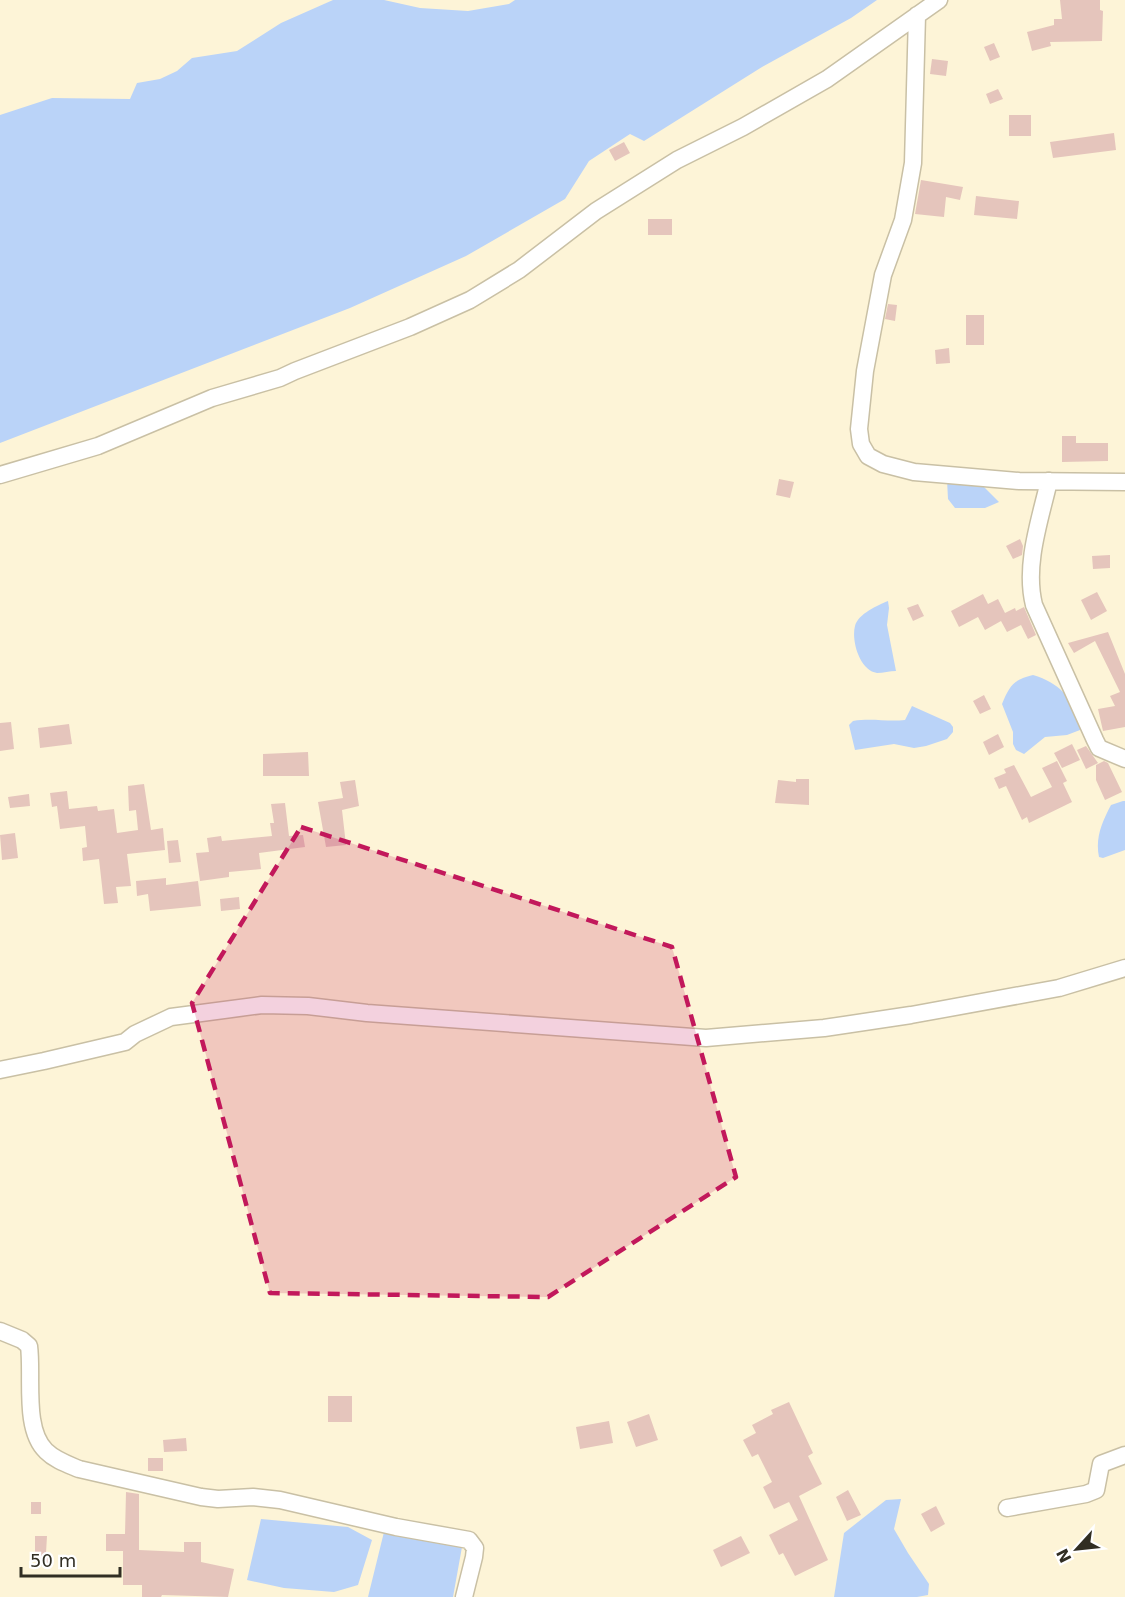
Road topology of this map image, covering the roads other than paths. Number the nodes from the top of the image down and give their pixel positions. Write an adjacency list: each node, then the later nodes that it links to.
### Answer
1 (939, 0): 2 (street)
2 (917, 15): 3 (street); 4 (street)
3 (0, 475)
4 (1049, 481): 5 (street); 6 (street)
5 (1125, 482)
6 (1125, 759)
7 (1125, 968): 8 (street)
8 (0, 1070)
9 (0, 1331): 12 (street)
10 (1125, 1455): 11 (street)
11 (1007, 1508)
12 (464, 1597)

